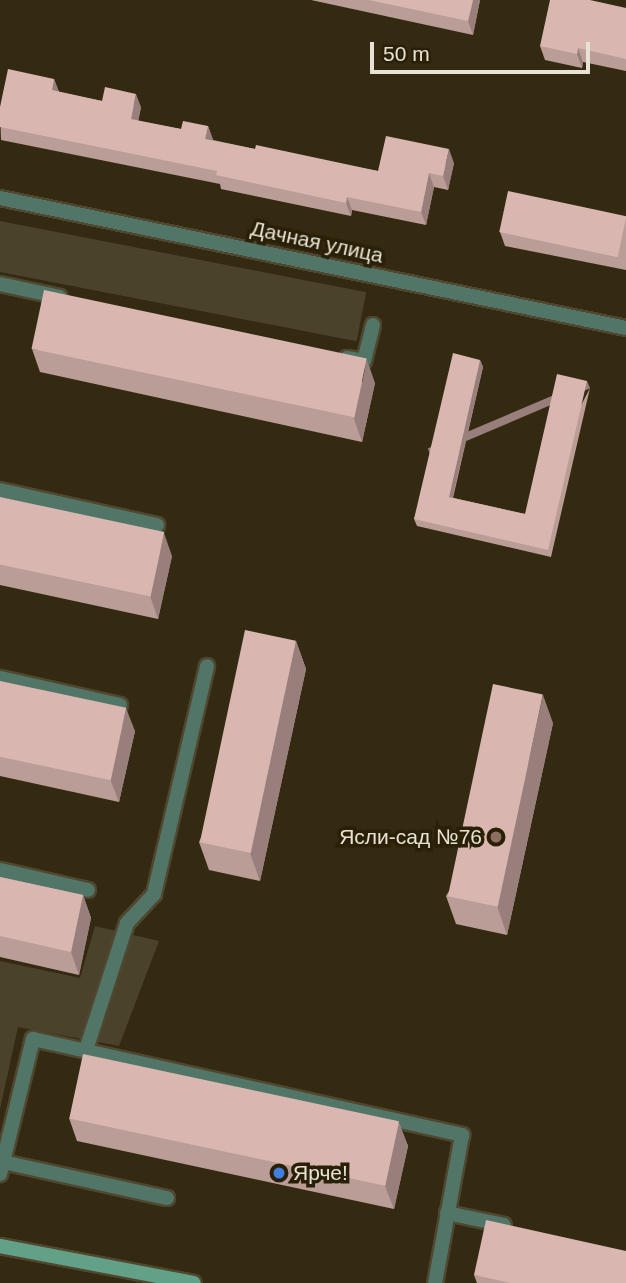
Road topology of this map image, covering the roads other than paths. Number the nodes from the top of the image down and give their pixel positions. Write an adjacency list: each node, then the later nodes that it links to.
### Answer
1 (0, 198): 5 (street, Дачная улица)
2 (0, 284): 3 (street)
3 (81, 301)
4 (373, 325): 6 (street)
5 (626, 328)
6 (337, 355)
7 (0, 490): 8 (street)
8 (157, 525)
9 (207, 666): 14 (street)
10 (0, 678): 11 (street)
11 (120, 705)
12 (0, 870): 13 (street)
13 (88, 890)
14 (86, 1050): 15 (street); 17 (street)
15 (1, 1168): 16 (street)
16 (167, 1198)
17 (447, 1213): 18 (street); 21 (street)
18 (524, 1229)
19 (0, 1246): 20 (main road)
20 (194, 1283)
21 (435, 1283)

